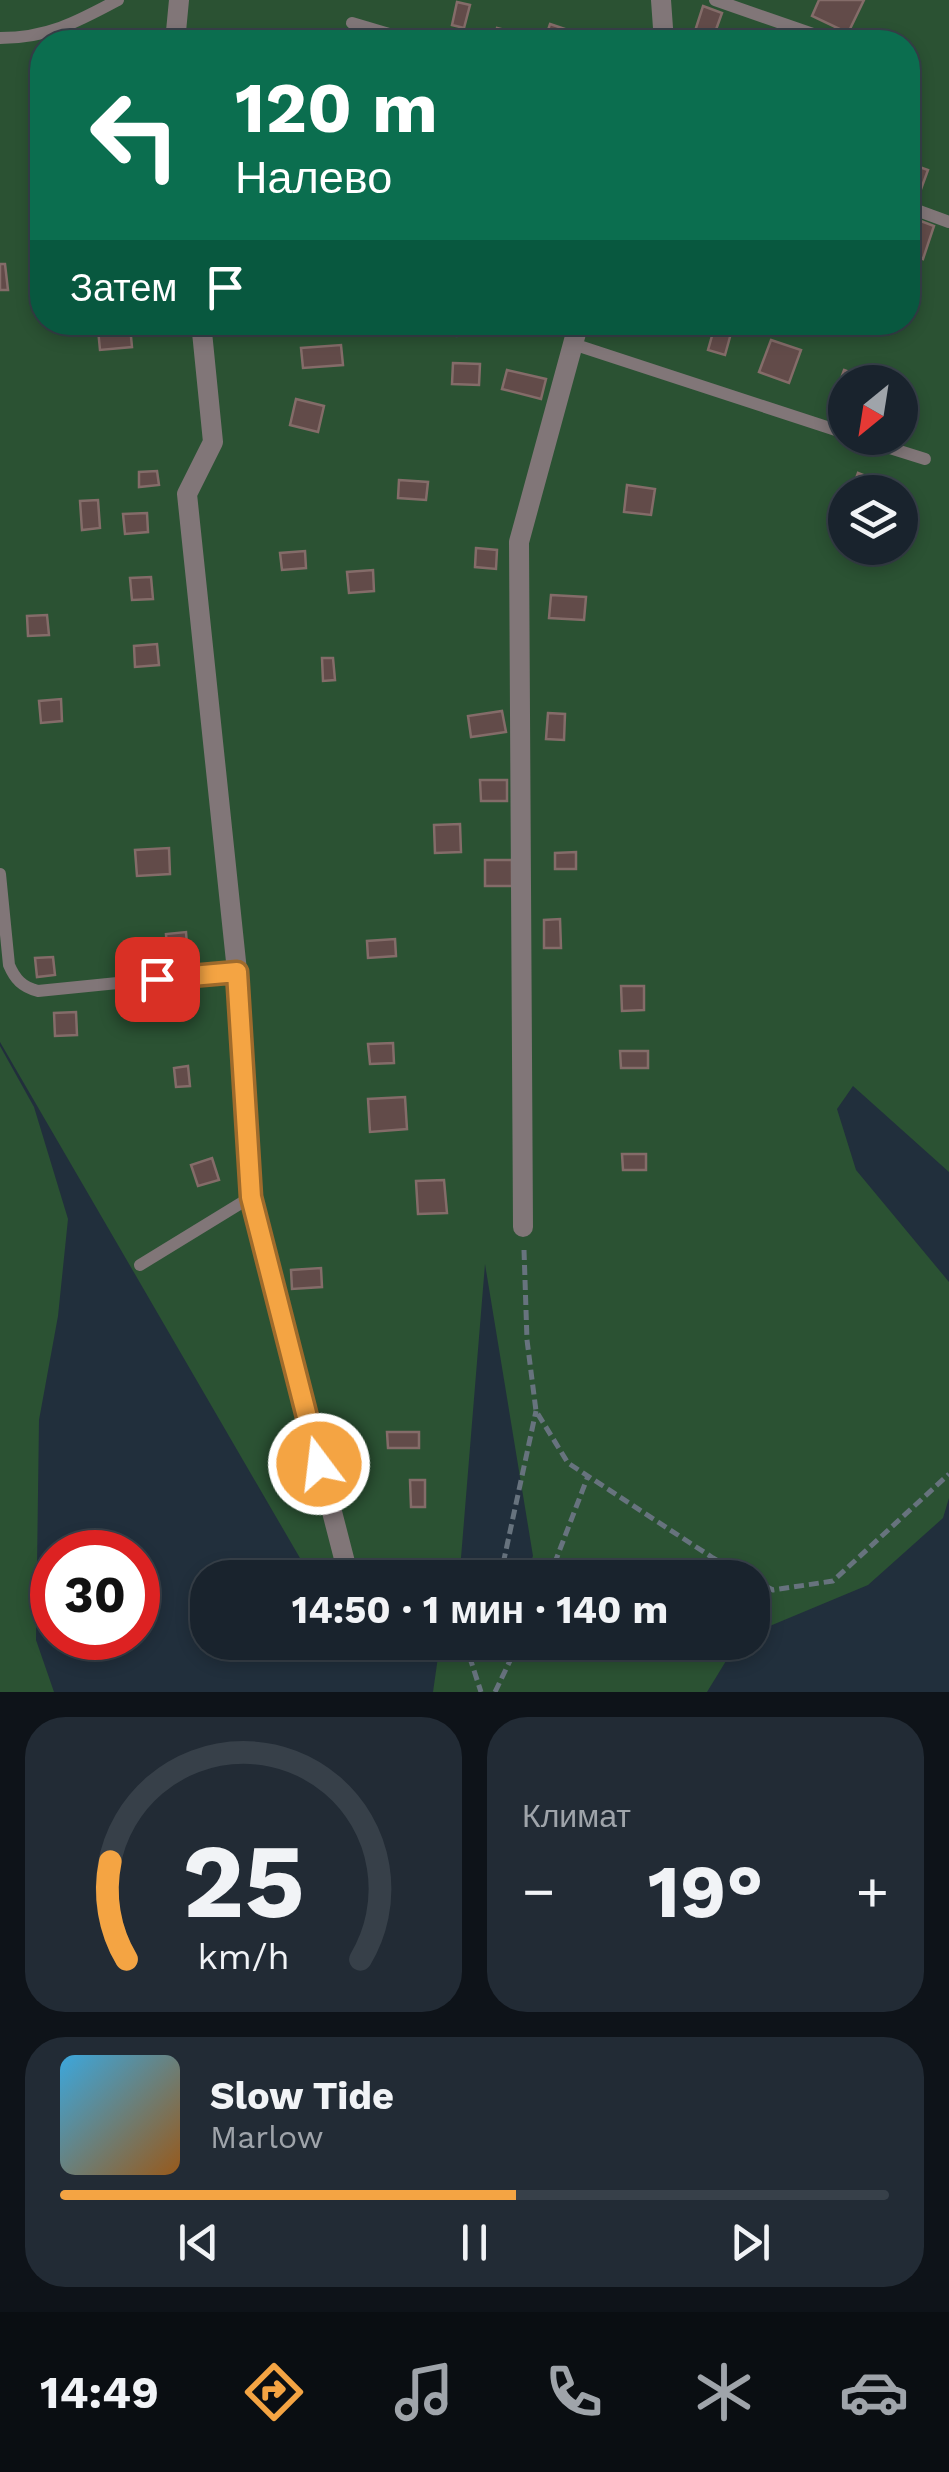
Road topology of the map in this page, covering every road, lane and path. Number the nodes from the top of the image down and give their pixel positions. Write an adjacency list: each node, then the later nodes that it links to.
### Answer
1 (118, 0): 6 (lane)
2 (179, 0): 7 (street)
3 (661, 0): 9 (street)
4 (715, 0): 10 (lane)
5 (352, 23): 8 (lane)
6 (56, 30)
7 (176, 30)
8 (376, 30)
9 (663, 30)
10 (801, 30)
11 (0, 38): 12 (lane)
12 (30, 38)
13 (920, 211): 14 (lane)
14 (949, 222)
15 (202, 335): 22 (street)
16 (576, 335): 17 (street)
17 (573, 344): 18 (lane); 24 (street)
18 (828, 427)
19 (912, 455): 20 (lane)
20 (925, 459)
21 (0, 874): 22 (lane)
22 (237, 972): 23 (street)
23 (251, 1197): 25 (lane); 29 (street)
24 (524, 1227): 26 (path)
25 (140, 1265)
26 (536, 1411): 28 (path); 30 (path)
27 (949, 1474): 33 (path)
28 (588, 1476): 31 (path); 32 (path)
29 (344, 1560)
30 (504, 1560)
31 (556, 1560)
32 (717, 1560)
33 (770, 1588)
34 (471, 1660): 36 (path)
35 (510, 1660): 37 (path)
36 (481, 1692)
37 (495, 1692)

